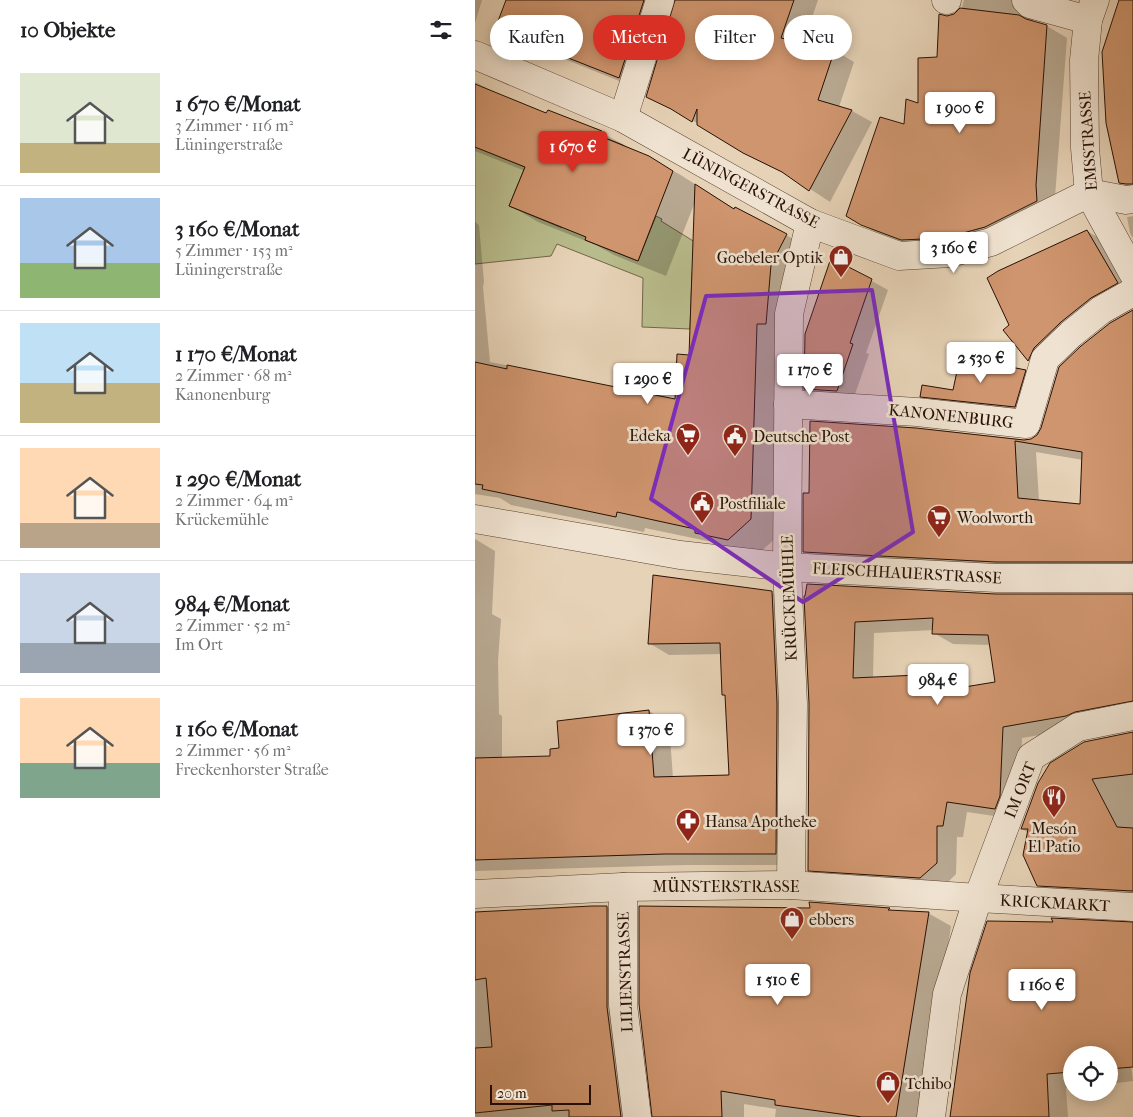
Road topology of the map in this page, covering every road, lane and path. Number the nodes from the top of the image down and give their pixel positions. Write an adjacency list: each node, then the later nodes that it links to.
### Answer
1 (660, 0): 5 (street)
2 (1026, 0): 3 (street)
3 (1092, 10): 6 (street, EMSSTRASSE)
4 (475, 55): 5 (street, LÜNINGERSTRASSE)
5 (623, 118): 8 (street, LÜNINGERSTRASSE)
6 (1089, 193): 7 (street); 8 (street, LÜNINGERSTRASSE); 9 (street, EMSSTRASSE)
7 (1133, 199)
8 (810, 223): 11 (street, KRÜCKEMÜHLE)
9 (1133, 273)
10 (1133, 292): 11 (street, KANONENBURG)
11 (788, 404): 13 (street, KRÜCKEMÜHLE)
12 (475, 519): 13 (street, FLEISCHHAUERSTRASSE)
13 (787, 567): 14 (street, FLEISCHHAUERSTRASSE); 16 (street, KRÜCKEMÜHLE)
14 (1133, 578)
15 (1133, 716): 19 (street, IM ORT)
16 (791, 885): 17 (street, MÜNSTERSTRASSE); 19 (street, MÜNSTERSTRASSE)
17 (623, 887): 18 (street, MÜNSTERSTRASSE); 21 (street, LILIENSTRASSE)
18 (475, 894)
19 (978, 898): 20 (street, KRICKMARKT); 22 (street, IM ORT)
20 (1133, 907)
21 (637, 1117)
22 (931, 1117)

